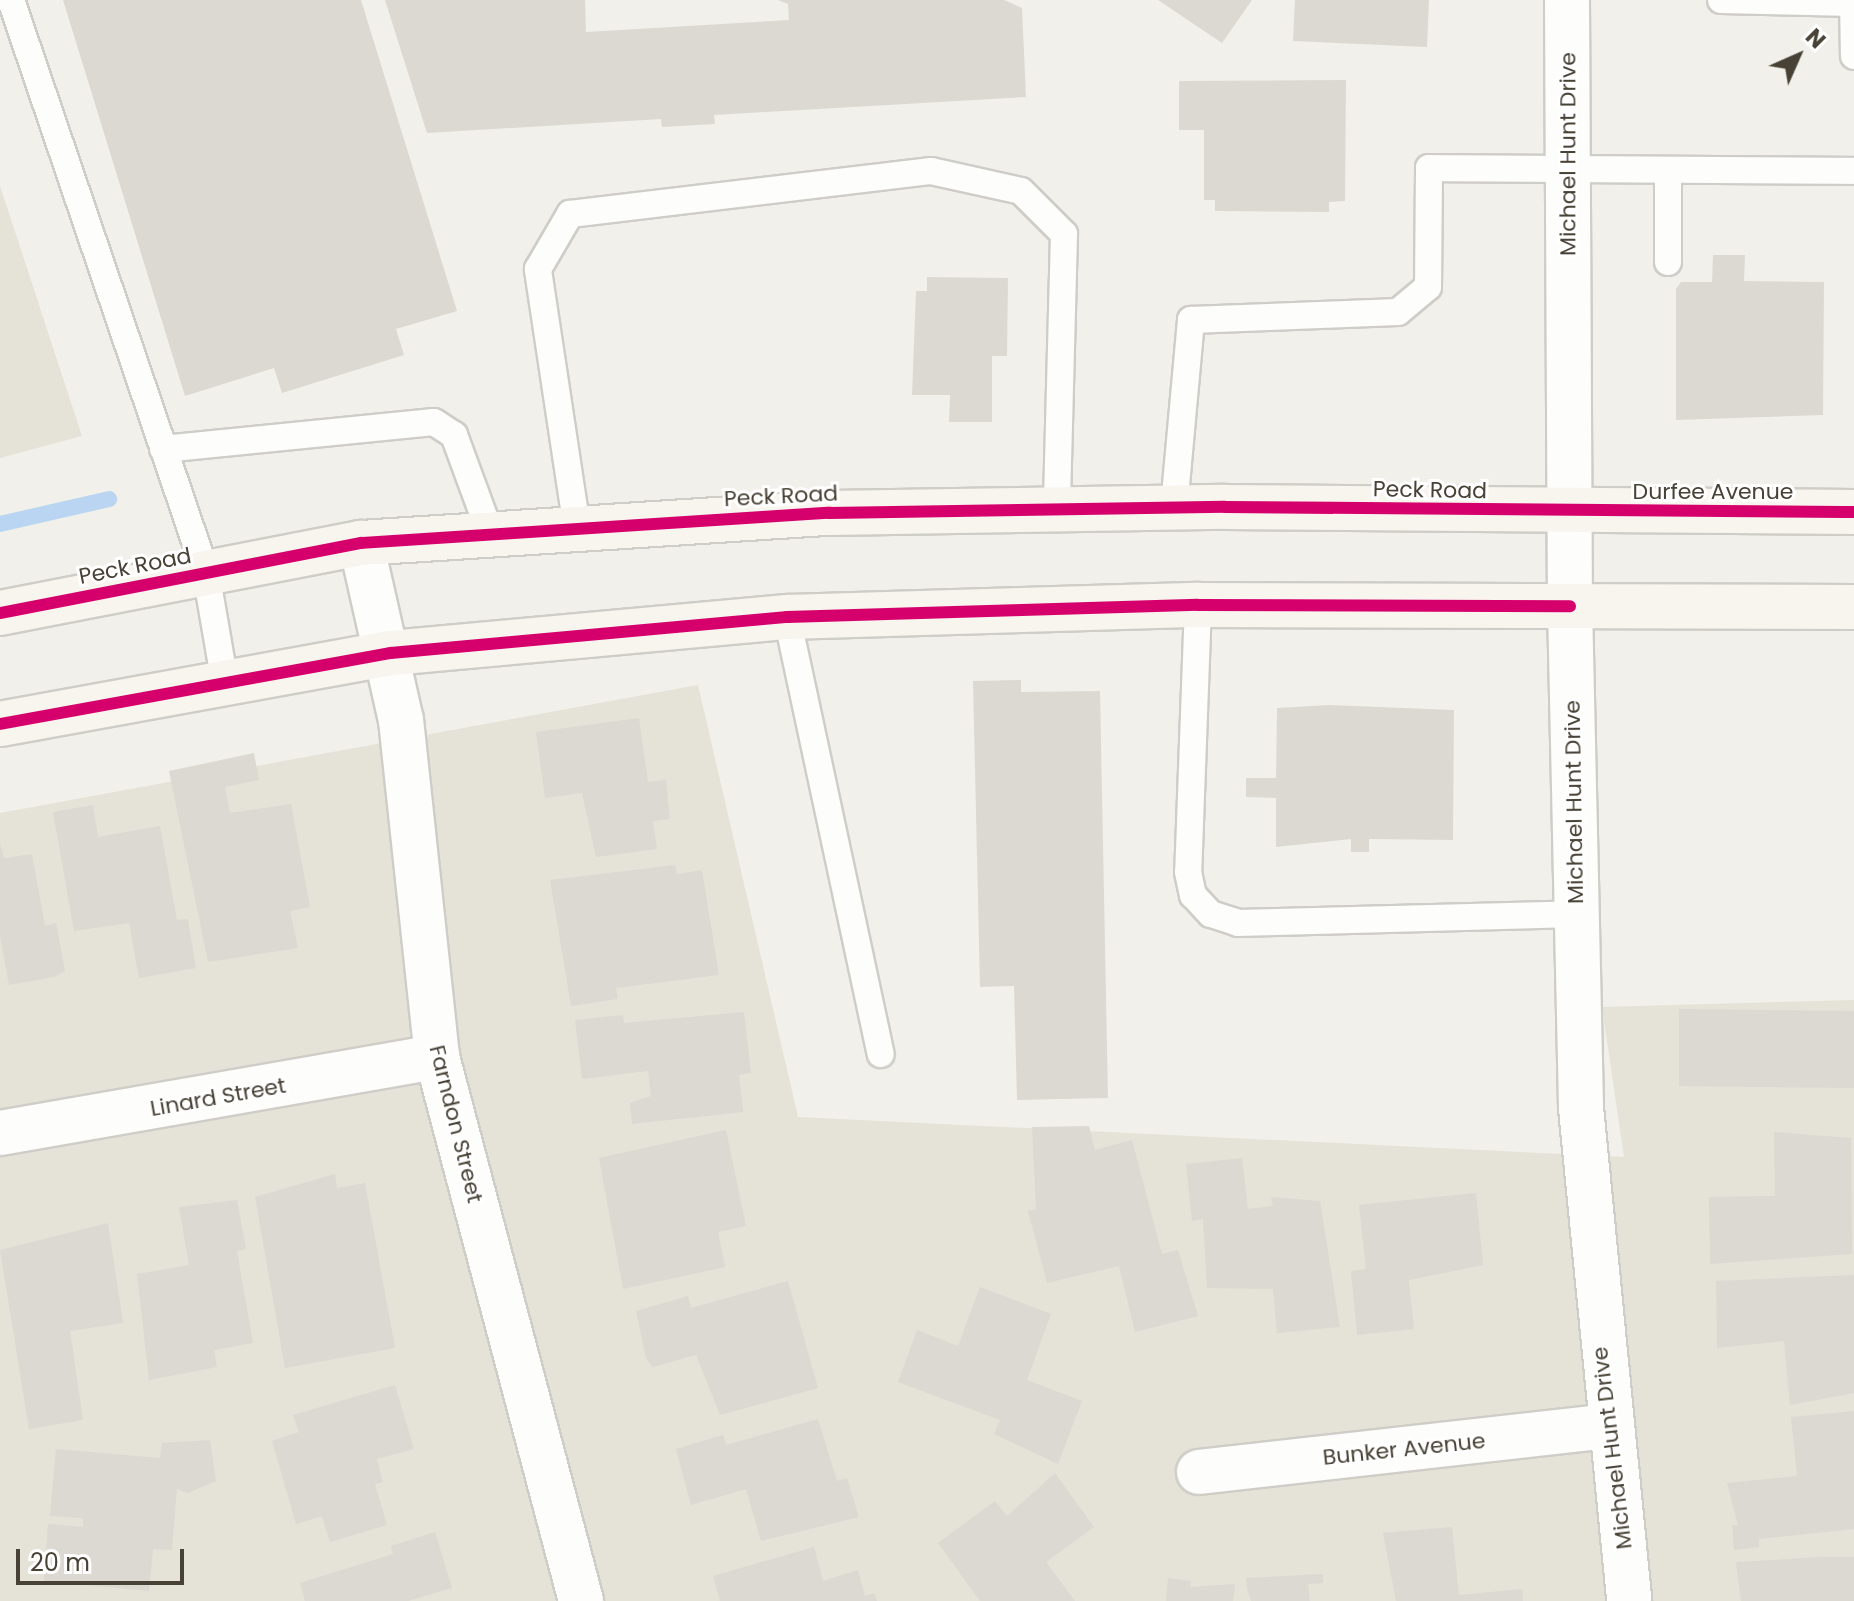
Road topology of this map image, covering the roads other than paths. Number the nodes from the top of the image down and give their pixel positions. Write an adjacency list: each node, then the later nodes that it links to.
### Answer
1 (11, 0): 10 (lane)
2 (1567, 0): 7 (street, Michael Hunt Drive)
3 (1721, 0): 4 (lane)
4 (1853, 2): 5 (lane)
5 (1854, 56)
6 (1854, 171): 8 (lane)
7 (1568, 172): 8 (lane); 11 (lane); 14 (street, Michael Hunt Drive)
8 (1668, 172): 9 (lane)
9 (1668, 262)
10 (163, 449): 16 (lane); 18 (lane)
11 (1174, 507): 12 (main road, Peck Road); 14 (main road, Peck Road)
12 (1057, 509): 15 (main road, Peck Road); 15 (lane)
13 (1854, 512): 14 (main road, Durfee Avenue)
14 (1572, 514): 20 (street, Michael Hunt Drive)
15 (577, 528): 16 (main road, Peck Road)
16 (490, 533): 17 (main road, Peck Road)
17 (361, 543): 18 (main road, Peck Road); 24 (street, Farndon Street)
18 (206, 573): 22 (main road, Peck Road); 25 (lane)
19 (1198, 605): 20 (main road); 23 (main road); 27 (lane)
20 (1570, 606): 21 (main road); 27 (street, Michael Hunt Drive)
21 (1854, 607)
22 (0, 613)
23 (787, 617): 24 (main road); 28 (lane)
24 (391, 653): 25 (main road); 29 (street, Farndon Street)
25 (225, 683): 26 (main road)
26 (0, 724)
27 (1577, 914): 31 (street, Michael Hunt Drive)
28 (881, 1054)
29 (437, 1057): 30 (street, Linard Street); 33 (street, Farndon Street)
30 (0, 1133)
31 (1609, 1426): 32 (street, Bunker Avenue); 34 (street, Michael Hunt Drive)
32 (1199, 1472)
33 (581, 1601)
34 (1629, 1601)

